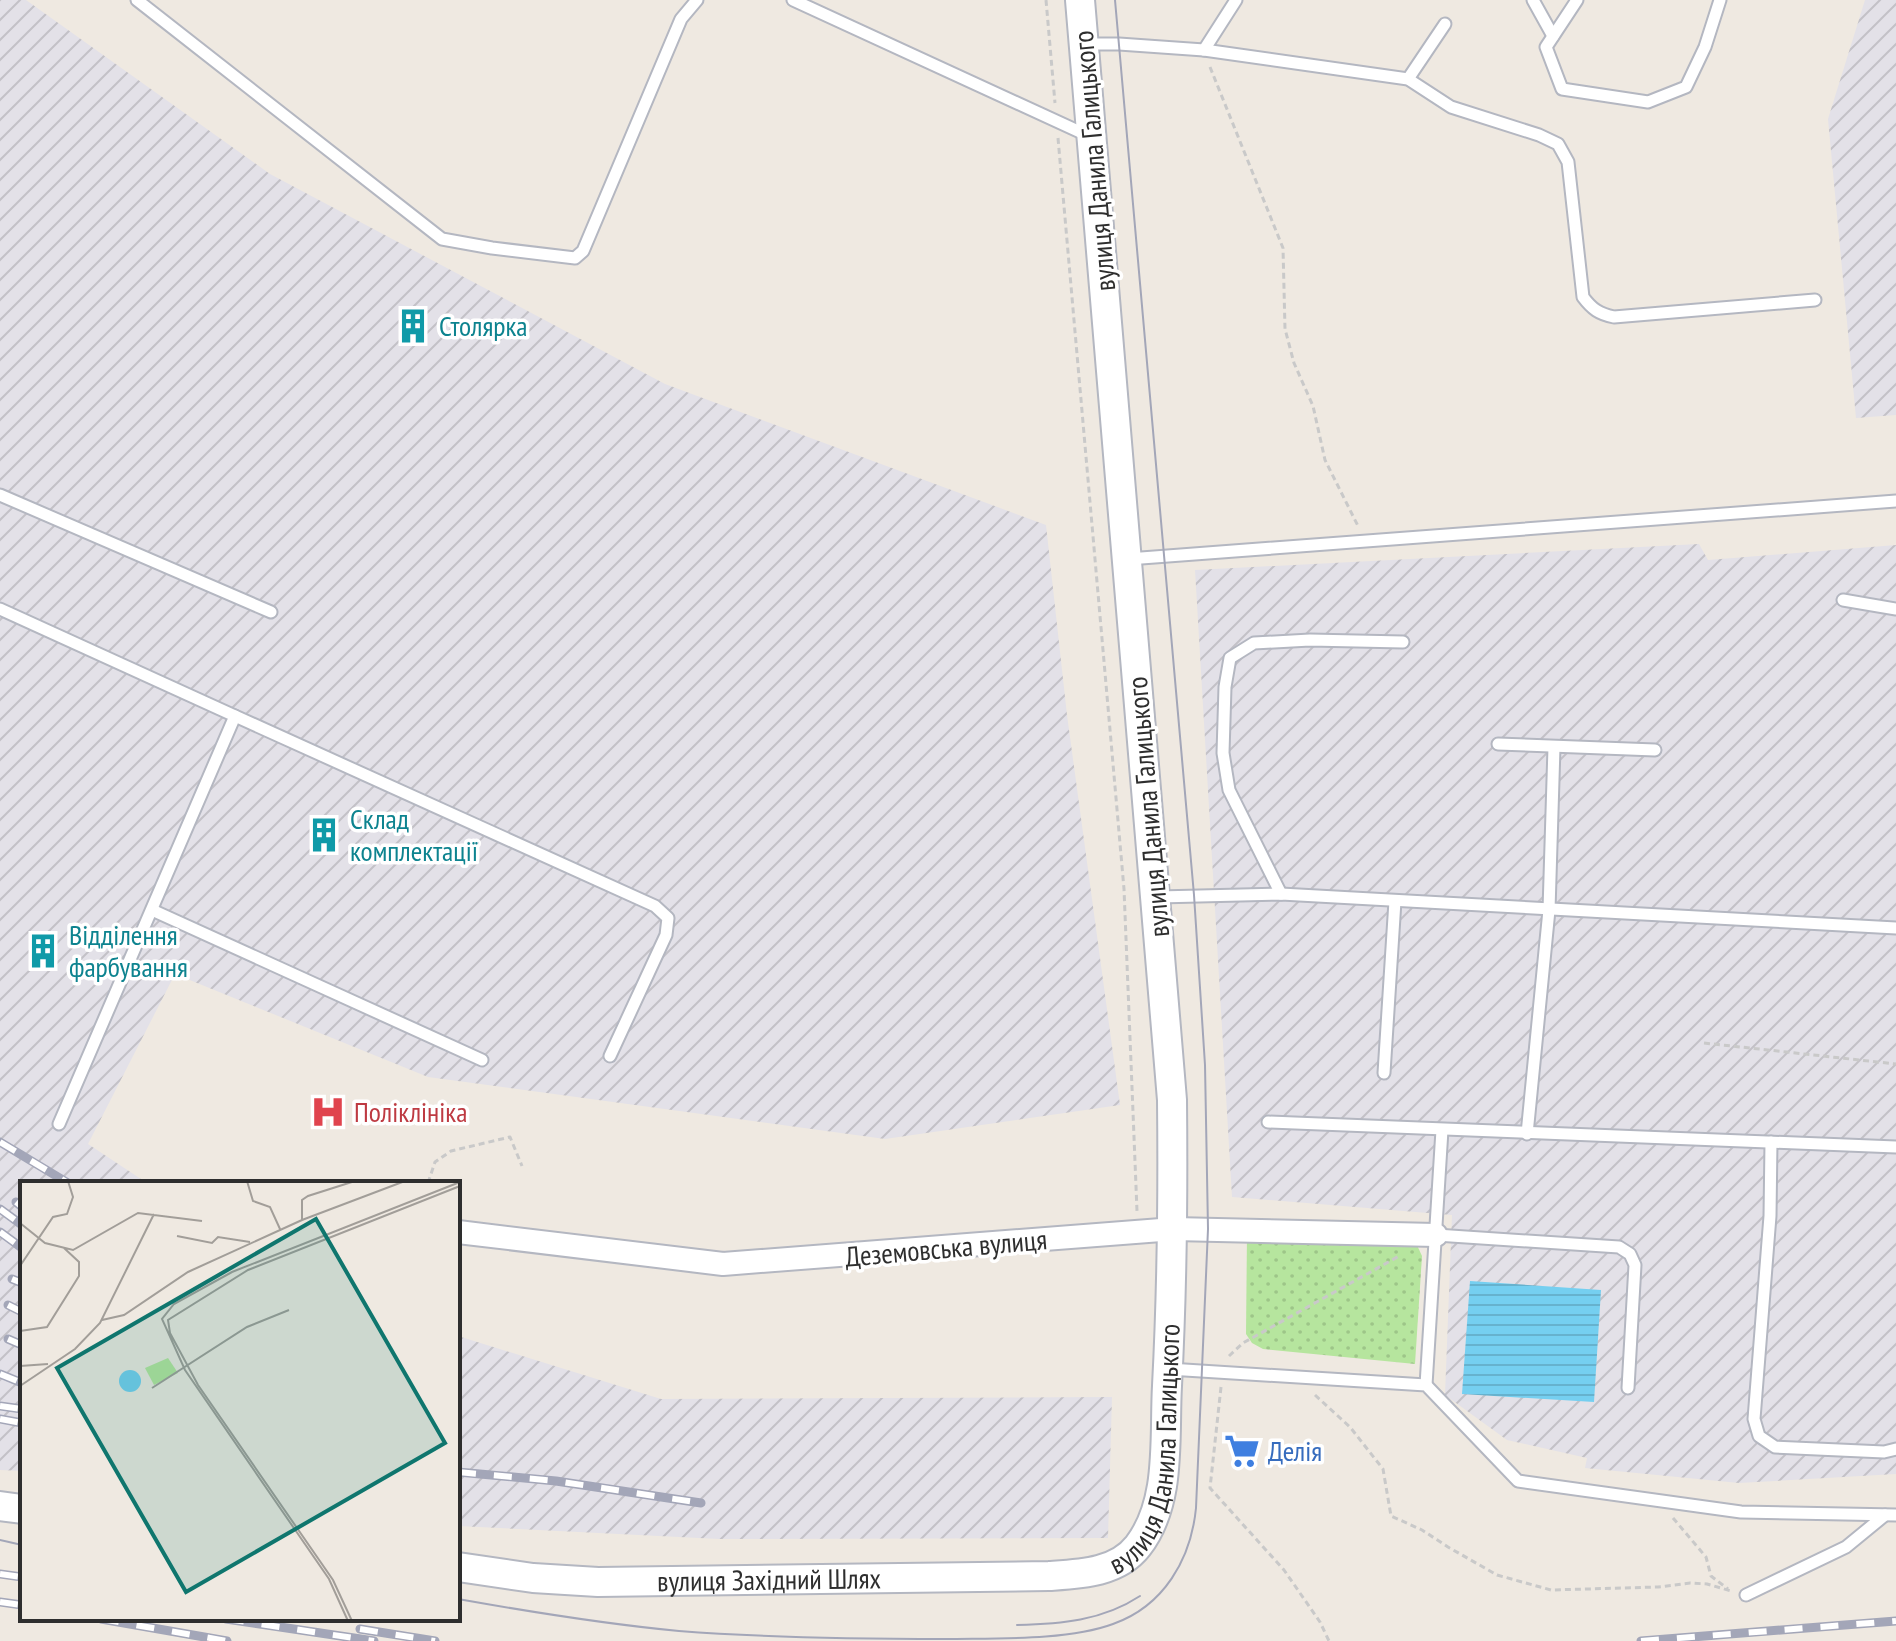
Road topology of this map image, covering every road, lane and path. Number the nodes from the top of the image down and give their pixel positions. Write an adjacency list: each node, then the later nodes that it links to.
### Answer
1 (137, 0): 2 (lane)
2 (697, 0)
3 (793, 0): 15 (lane)
4 (1046, 0): 15 (path)
5 (1080, 0): 12 (street, вулиця Данила Галицького)
6 (1236, 0): 13 (lane)
7 (1533, 0): 11 (lane)
8 (1577, 0): 11 (lane)
9 (1720, 0): 11 (lane)
10 (1445, 24): 14 (lane)
11 (1553, 36)
12 (1084, 44): 13 (lane); 16 (street, вулиця Данила Галицького)
13 (1204, 50): 14 (lane); 20 (path)
14 (1408, 79): 17 (lane)
15 (1057, 121): 16 (lane); 51 (path)
16 (1091, 137): 21 (street, вулиця Данила Галицького)
17 (1815, 300)
18 (0, 495): 25 (lane)
19 (1896, 501): 20 (lane)
20 (1365, 540): 21 (lane)
21 (1128, 559): 32 (street, вулиця Данила Галицького)
22 (1843, 600): 24 (lane)
23 (0, 609): 27 (lane)
24 (1896, 609)
25 (271, 612)
26 (1403, 642): 31 (lane)
27 (235, 716): 34 (lane); 38 (lane)
28 (1498, 744): 29 (lane)
29 (1554, 747): 30 (lane); 35 (lane)
30 (1655, 750)
31 (1281, 894): 32 (lane); 33 (lane)
32 (1155, 897): 50 (street, вулиця Данила Галицького)
33 (1395, 901): 35 (lane); 41 (lane)
34 (152, 910): 39 (lane); 43 (lane)
35 (1549, 910): 36 (lane); 45 (lane)
36 (1896, 928)
37 (1704, 1043): 40 (path)
38 (610, 1056)
39 (482, 1060)
40 (1896, 1064)
41 (1384, 1073)
42 (1268, 1122): 44 (lane)
43 (59, 1124)
44 (1442, 1130): 45 (lane); 53 (lane)
45 (1527, 1134): 46 (lane)
46 (1771, 1142): 47 (lane); 59 (lane)
47 (1896, 1147)
48 (522, 1166): 49 (path)
49 (429, 1181)
50 (1174, 1229): 51 (street, Деземовська вулиця); 53 (street, Деземовська вулиця); 54 (street, вулиця Данила Галицького)
51 (1138, 1231): 52 (street, Деземовська вулиця)
52 (460, 1232)
53 (1436, 1235): 55 (path); 57 (lane); 58 (lane)
54 (1168, 1369): 55 (lane); 65 (street, вулиця Данила Галицького)
55 (1218, 1372): 56 (lane); 67 (path)
56 (1295, 1376): 57 (lane); 60 (path)
57 (1426, 1385): 60 (lane)
58 (1628, 1388)
59 (1896, 1449)
60 (1660, 1501): 63 (lane)
61 (0, 1506): 62 (street)
62 (20, 1509)
63 (1890, 1515): 66 (lane)
64 (460, 1567): 65 (street, вулиця Західний Шлях)
65 (1082, 1573)
66 (1746, 1595)
67 (1329, 1641)

